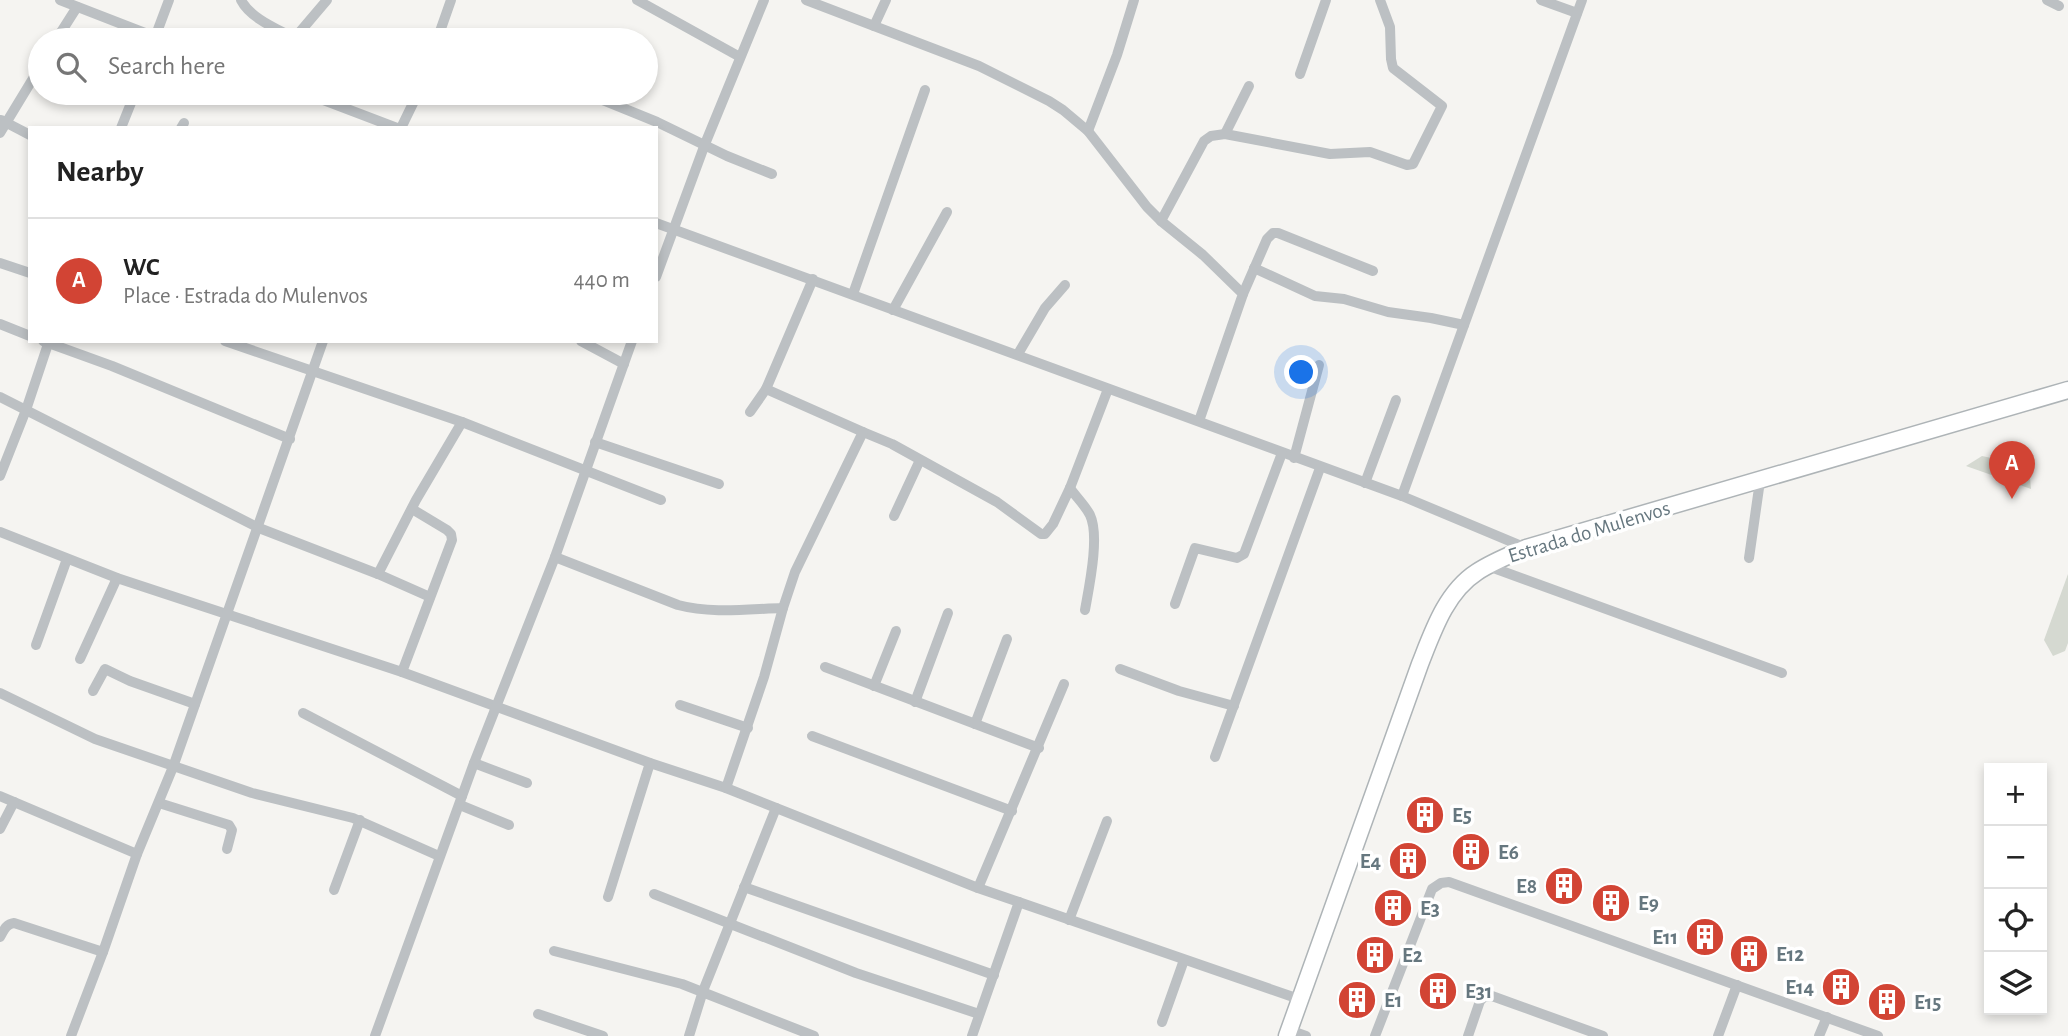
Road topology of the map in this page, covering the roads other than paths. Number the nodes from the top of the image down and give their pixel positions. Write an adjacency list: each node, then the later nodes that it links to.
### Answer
1 (60, 0): 17 (street)
2 (169, 0): 22 (street)
3 (241, 0): 23 (street)
4 (327, 0): 24 (street)
5 (451, 0): 25 (street)
6 (637, 0): 26 (street)
7 (764, 0): 26 (street)
8 (806, 0): 19 (street)
9 (886, 0): 19 (street)
10 (1134, 0): 39 (street)
11 (1325, 0): 27 (street)
12 (1380, 0): 42 (street)
13 (1541, 0): 18 (street)
14 (1582, 0): 18 (street)
15 (2046, 0): 16 (street)
16 (2059, 6)
17 (76, 7): 20 (street); 21 (street)
18 (1577, 13): 60 (street)
19 (874, 26): 39 (street)
20 (63, 28)
21 (130, 28)
22 (161, 28)
23 (276, 28)
24 (303, 28)
25 (441, 28)
26 (740, 57): 43 (street)
27 (1300, 74)
28 (28, 85): 35 (street)
29 (1249, 86): 42 (street)
30 (925, 90): 56 (street)
31 (130, 105): 36 (street)
32 (337, 105): 37 (street)
33 (411, 105): 38 (street)
34 (615, 105): 43 (street)
35 (3, 121): 40 (street); 41 (street)
36 (122, 126)
37 (394, 126)
38 (400, 126)
39 (1088, 131): 46 (street)
40 (0, 133)
41 (28, 134)
42 (1225, 134): 46 (street)
43 (705, 144): 44 (street); 48 (street)
44 (772, 174)
45 (947, 212): 58 (street)
46 (1161, 221): 57 (street)
47 (658, 224): 48 (street)
48 (674, 230): 51 (street); 54 (street)
49 (0, 263): 53 (street)
50 (1254, 268): 52 (street); 57 (street); 60 (street)
51 (658, 271)
52 (1373, 271)
53 (28, 272)
54 (813, 279): 56 (street); 72 (street)
55 (1065, 285): 68 (street)
56 (853, 294): 58 (street)
57 (1243, 295): 79 (street)
58 (893, 310): 68 (street)
59 (0, 324): 61 (street)
60 (1464, 325): 94 (street)
61 (28, 335)
62 (47, 343): 77 (street)
63 (50, 343): 82 (street)
64 (231, 343): 71 (street)
65 (322, 343): 71 (street)
66 (585, 343): 69 (street)
67 (631, 343): 69 (street)
68 (1018, 354): 73 (street)
69 (624, 364): 83 (street)
70 (1320, 365): 85 (street)
71 (313, 372): 80 (street); 82 (street)
72 (766, 389): 78 (street); 81 (street)
73 (1108, 389): 79 (street); 93 (street)
74 (2068, 390): 90 (street, Estrada do Mulenvos)
75 (0, 397): 77 (street)
76 (1396, 400): 91 (street)
77 (26, 410): 89 (street); 98 (street)
78 (750, 412)
79 (1199, 421): 84 (street)
80 (462, 422): 88 (street); 96 (street)
81 (863, 432): 86 (street); 109 (street)
82 (289, 439): 98 (street)
83 (595, 442): 88 (street); 92 (street)
84 (1282, 453): 85 (street); 108 (street)
85 (1294, 458): 87 (street)
86 (919, 460): 93 (street); 97 (street)
87 (1320, 468): 91 (street); 128 (street)
88 (585, 471): 95 (street); 101 (street)
89 (0, 476)
90 (1760, 481): 100 (street, Estrada do Mulenvos); 102 (street)
91 (1365, 483): 94 (street)
92 (719, 484)
93 (1070, 488): 110 (street)
94 (1402, 496): 100 (street)
95 (661, 500)
96 (412, 509): 105 (street); 107 (street)
97 (894, 516)
98 (258, 528): 105 (street); 112 (street)
99 (0, 532): 103 (street)
100 (1526, 548): 104 (street, Estrada do Mulenvos)
101 (555, 557): 109 (street); 129 (street)
102 (1749, 558)
103 (67, 559): 106 (street); 115 (street)
104 (1488, 566): 120 (street); 169 (street, Estrada do Mulenvos)
105 (378, 573): 107 (street)
106 (117, 578): 112 (street); 116 (street)
107 (430, 597): 119 (street)
108 (1175, 604)
109 (783, 608): 132 (street)
110 (1085, 610)
111 (948, 613): 125 (street)
112 (225, 615): 119 (street); 126 (street)
113 (896, 631): 122 (street)
114 (1007, 639): 131 (street)
115 (36, 645)
116 (80, 659)
117 (825, 667): 122 (street)
118 (1120, 669): 128 (street)
119 (402, 672): 129 (street)
120 (1782, 673)
121 (1064, 684): 134 (street)
122 (874, 686): 125 (street)
123 (93, 691): 126 (street)
124 (0, 693): 138 (street)
125 (915, 702): 131 (street)
126 (195, 704): 138 (street)
127 (680, 705): 132 (street)
128 (1234, 706): 135 (street)
129 (496, 707): 136 (street); 137 (street)
130 (303, 713): 142 (street)
131 (975, 724): 134 (street)
132 (748, 728): 140 (street)
133 (812, 736): 146 (street)
134 (1039, 748): 146 (street)
135 (1215, 757)
136 (474, 763): 139 (street); 142 (street)
137 (650, 763): 140 (street); 158 (street)
138 (173, 767): 144 (street); 147 (street)
139 (527, 783)
140 (726, 788): 145 (street)
141 (0, 796): 143 (street)
142 (461, 801): 149 (street); 153 (street)
143 (14, 802): 150 (street); 152 (street)
144 (159, 803): 151 (street); 152 (street)
145 (776, 808): 154 (street); 155 (street)
146 (1012, 811): 155 (street)
147 (360, 820): 153 (street); 156 (street)
148 (1107, 821): 160 (street)
149 (509, 825)
150 (0, 829)
151 (227, 849)
152 (137, 854): 163 (street)
153 (439, 856): 176 (street)
154 (744, 887): 161 (street); 166 (street)
155 (978, 888): 159 (street)
156 (334, 890)
157 (654, 894): 161 (street)
158 (608, 897)
159 (1019, 902): 160 (street); 166 (street)
160 (1069, 920): 165 (street)
161 (730, 922): 168 (street); 171 (street)
162 (0, 937): 163 (street)
163 (103, 951): 175 (street)
164 (554, 951): 168 (street)
165 (1184, 960): 169 (street); 173 (street)
166 (994, 975): 171 (street)
167 (1737, 985): 172 (street); 182 (street); 185 (street)
168 (703, 991): 178 (street); 179 (street)
169 (1300, 999): 174 (street, Estrada do Mulenvos)
170 (538, 1014): 177 (street)
171 (978, 1014): 180 (street)
172 (1827, 1017): 186 (street); 187 (street)
173 (1162, 1022)
174 (1288, 1033): 181 (street)
175 (71, 1036)
176 (375, 1036)
177 (603, 1036)
178 (689, 1036)
179 (814, 1036)
180 (972, 1036)
181 (1306, 1036)
182 (1375, 1036)
183 (1468, 1036): 184 (street)
184 (1603, 1036)
185 (1717, 1036)
186 (1819, 1036)
187 (1878, 1036)

